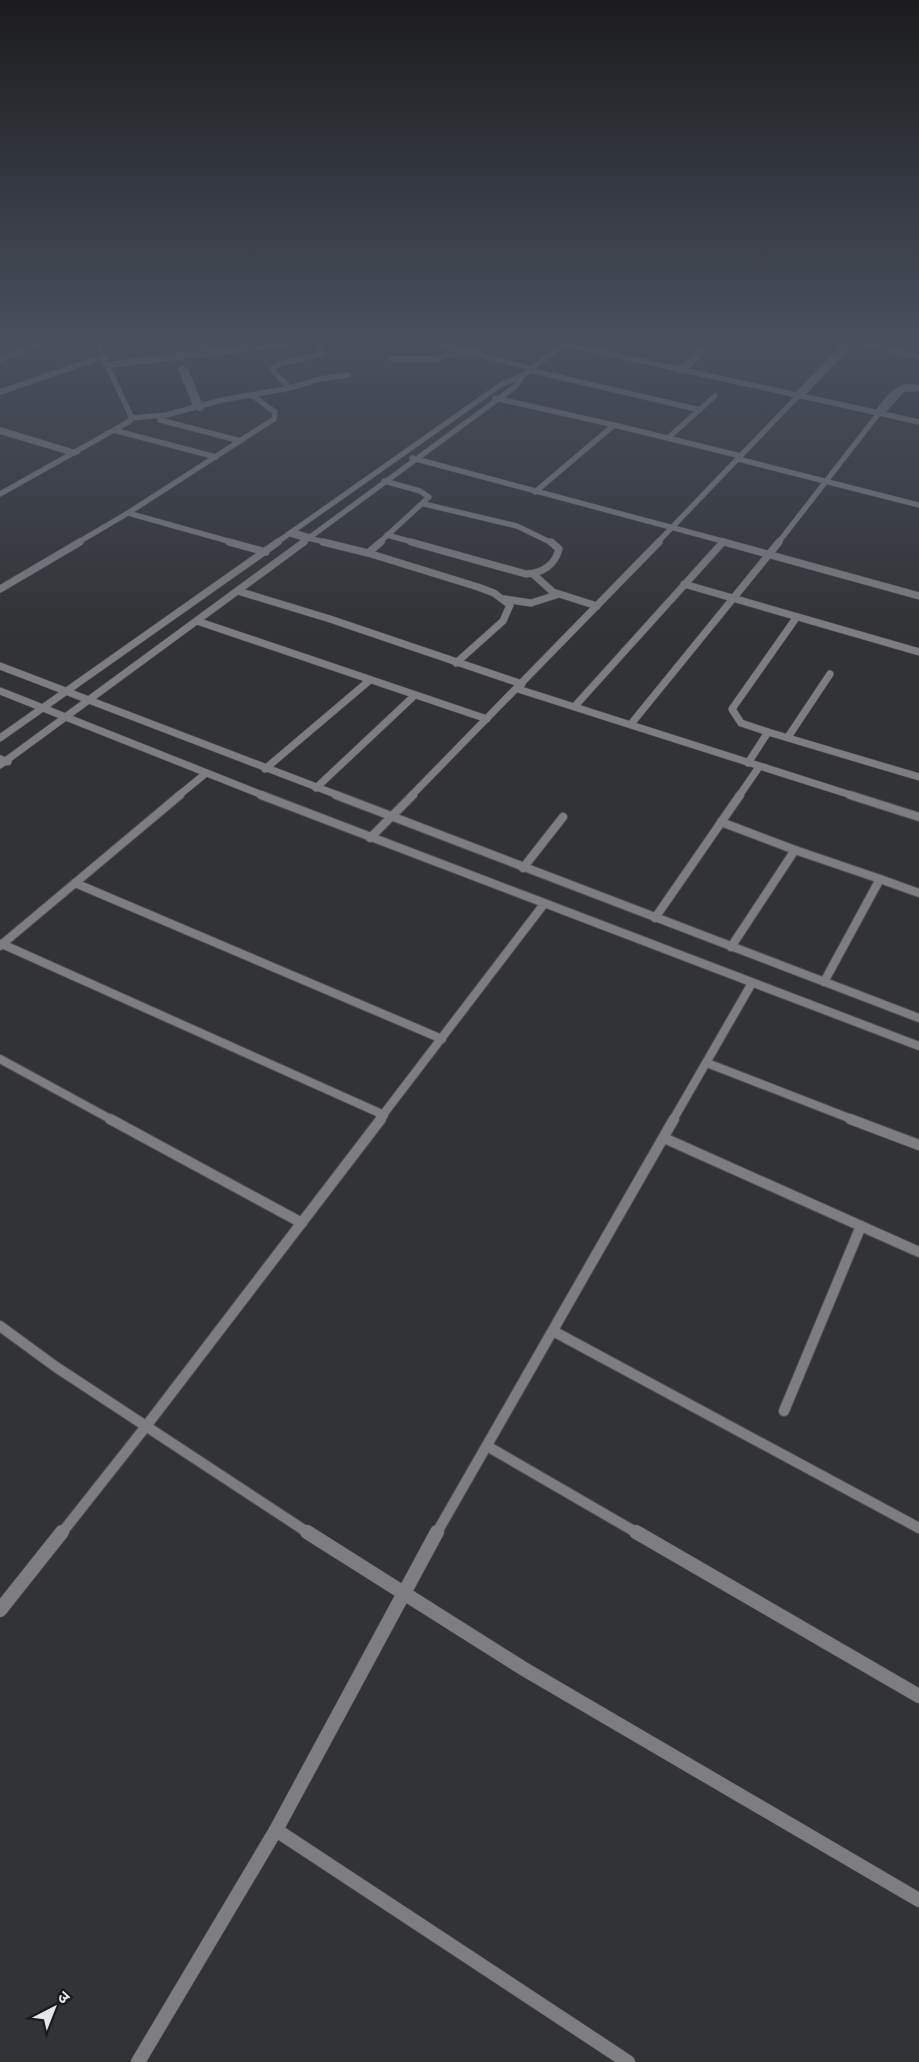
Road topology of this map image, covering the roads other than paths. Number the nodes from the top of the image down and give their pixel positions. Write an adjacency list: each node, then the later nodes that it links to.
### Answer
1 (33, 440): 12 (street)
2 (99, 440): 12 (lane)
3 (152, 440): 14 (lane)
4 (238, 440): 11 (lane)
5 (421, 440): 13 (lane)
6 (441, 440): 16 (lane)
7 (597, 440): 19 (lane)
8 (676, 440): 15 (lane)
9 (756, 440): 15 (lane)
10 (859, 440): 18 (lane)
11 (241, 441): 14 (lane)
12 (74, 453): 20 (lane)
13 (399, 456): 16 (lane); 25 (lane)
14 (216, 457): 23 (lane)
15 (739, 458): 18 (lane); 24 (lane)
16 (414, 459): 17 (lane); 19 (lane)
17 (384, 481): 21 (lane); 27 (lane)
18 (828, 482): 22 (lane); 31 (lane)
19 (535, 492): 24 (lane)
20 (0, 494)
21 (424, 504): 26 (lane); 32 (lane)
22 (919, 505)
23 (128, 513): 29 (lane); 34 (lane)
24 (672, 527): 28 (lane); 40 (lane)
25 (292, 533): 27 (street); 29 (lane)
26 (387, 535): 30 (lane); 32 (lane)
27 (308, 538): 30 (lane); 35 (lane)
28 (723, 541): 31 (lane); 33 (lane)
29 (266, 552): 50 (lane)
30 (368, 553): 38 (lane)
31 (769, 554): 37 (lane); 39 (lane)
32 (533, 574): 36 (lane)
33 (684, 584): 39 (lane); 53 (lane)
34 (0, 589)
35 (238, 591): 42 (lane); 44 (lane)
36 (556, 595): 38 (lane); 40 (lane)
37 (919, 596)
38 (504, 599): 44 (lane)
39 (734, 599): 41 (lane); 57 (lane)
40 (597, 606): 48 (lane)
41 (796, 618): 43 (lane); 58 (lane)
42 (197, 621): 47 (lane); 52 (lane)
43 (919, 652)
44 (456, 663): 48 (lane)
45 (0, 666): 50 (lane)
46 (830, 674): 59 (lane)
47 (370, 680): 51 (lane); 64 (lane)
48 (520, 687): 53 (lane); 56 (lane)
49 (0, 691): 54 (lane)
50 (67, 692): 52 (lane); 54 (lane)
51 (415, 695): 56 (lane); 67 (lane)
52 (87, 700): 55 (lane); 64 (lane)
53 (575, 706): 57 (lane)
54 (44, 708): 55 (lane); 60 (lane)
55 (65, 716): 61 (lane); 65 (lane)
56 (488, 719): 68 (lane)
57 (631, 724): 62 (lane)
58 (768, 732): 59 (lane); 62 (lane)
59 (788, 737): 66 (lane)
60 (0, 738)
61 (1, 762)
62 (748, 763): 63 (lane)
63 (759, 767): 70 (lane); 71 (lane)
64 (264, 769): 67 (lane)
65 (205, 774): 72 (lane); 76 (lane)
66 (919, 777)
67 (316, 788): 68 (lane)
68 (391, 817): 72 (lane); 74 (lane)
69 (563, 817): 74 (lane)
70 (919, 817)
71 (721, 822): 73 (lane); 79 (lane)
72 (370, 838): 78 (lane)
73 (795, 850): 75 (lane); 81 (lane)
74 (523, 868): 79 (lane)
75 (880, 879): 77 (lane); 82 (lane)
76 (75, 883): 80 (lane); 85 (lane)
77 (919, 893)
78 (544, 904): 83 (lane); 85 (lane)
79 (655, 918): 81 (lane)
80 (1, 945): 89 (lane)
81 (731, 947): 82 (lane)
82 (824, 982): 84 (lane)
83 (752, 983): 86 (lane); 88 (lane)
84 (918, 1016)
85 (442, 1039): 89 (lane)
86 (919, 1046)
87 (0, 1059): 92 (lane)
88 (707, 1063): 90 (lane); 91 (lane)
89 (384, 1115): 92 (lane)
90 (664, 1138): 93 (lane); 96 (lane)
91 (919, 1145)
92 (302, 1223): 98 (lane)
93 (861, 1226): 94 (lane); 97 (lane)
94 (919, 1252)
95 (0, 1326): 98 (lane)
96 (554, 1331): 99 (lane); 100 (lane)
97 (784, 1411)
98 (147, 1425): 101 (lane); 102 (lane)
99 (487, 1446): 101 (lane); 103 (lane)
100 (919, 1527)
101 (403, 1592): 104 (lane); 105 (lane)
102 (0, 1610)
103 (919, 1696)
104 (276, 1830): 106 (lane); 107 (lane)
105 (919, 1900)
106 (138, 2062)
107 (628, 2062)

